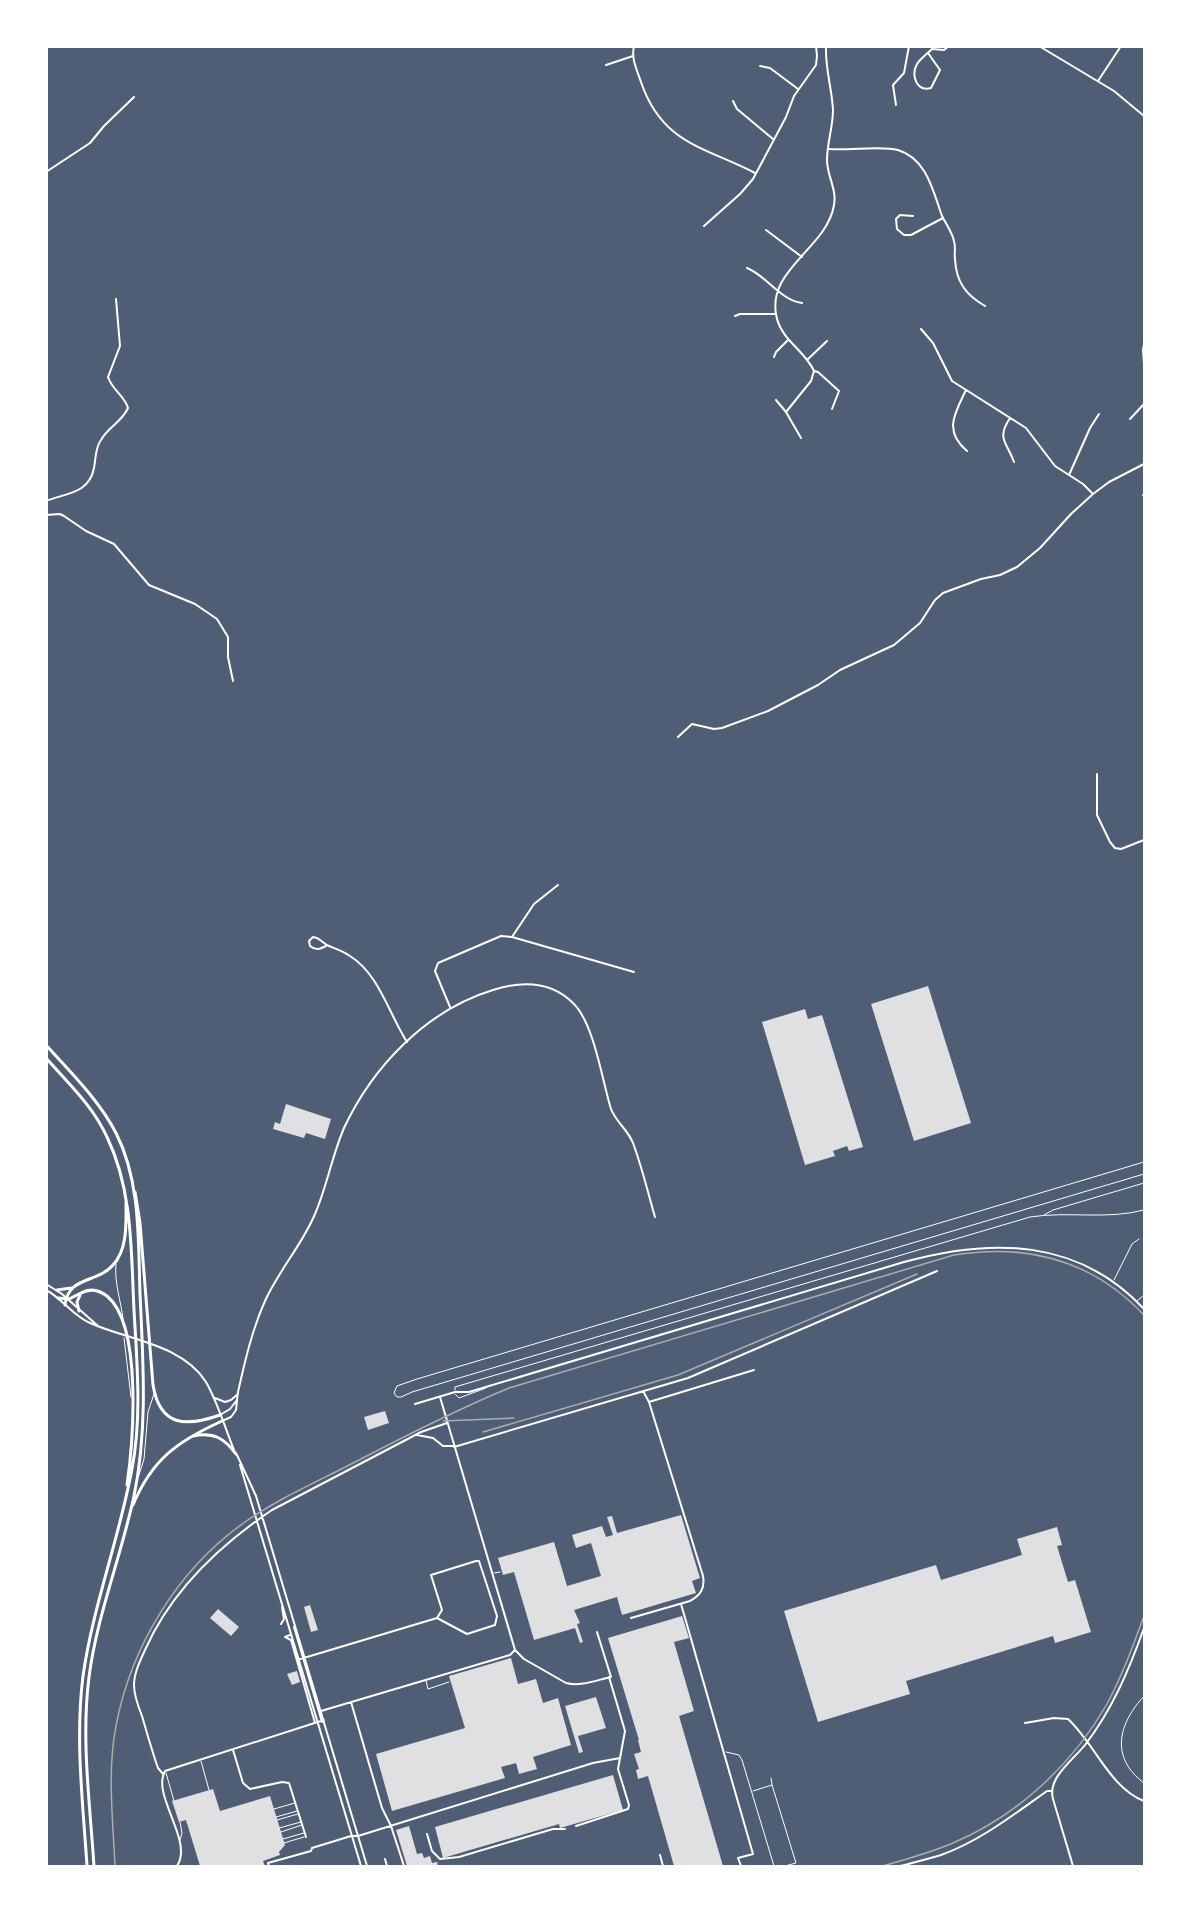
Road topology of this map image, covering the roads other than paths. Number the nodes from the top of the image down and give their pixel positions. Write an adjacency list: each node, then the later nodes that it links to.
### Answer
1 (634, 46): 9 (street)
2 (816, 46): 13 (street)
3 (826, 46): 19 (street)
4 (909, 46): 16 (street)
5 (948, 46): 8 (street)
6 (1039, 46): 12 (street)
7 (1121, 46): 12 (street)
8 (928, 53): 8 (street)
9 (633, 56): 10 (street); 21 (street)
10 (606, 65)
11 (760, 66): 13 (street)
12 (1098, 81): 17 (street)
13 (798, 89): 18 (street)
14 (134, 97): 20 (street)
15 (733, 101): 18 (street)
16 (896, 105)
17 (1144, 116)
18 (773, 140): 21 (street)
19 (829, 149): 23 (street); 26 (street)
20 (46, 172)
21 (756, 174): 24 (street)
22 (913, 216): 23 (street)
23 (944, 219): 31 (street)
24 (704, 226)
25 (766, 230): 26 (street)
26 (802, 257): 28 (street)
27 (747, 268): 28 (street)
28 (778, 291): 30 (street); 32 (street)
29 (116, 299): 56 (street)
30 (802, 303)
31 (985, 306)
32 (776, 314): 33 (street); 35 (street)
33 (735, 316)
34 (921, 329): 42 (street)
35 (788, 340): 38 (street); 39 (street)
36 (827, 342): 39 (street)
37 (1144, 344): 40 (street)
38 (774, 357)
39 (807, 360): 41 (street)
40 (1144, 363)
41 (814, 371): 45 (street); 46 (street)
42 (966, 390): 48 (street); 51 (street)
43 (776, 400): 46 (street)
44 (1144, 404): 49 (street)
45 (832, 409)
46 (786, 412): 50 (street)
47 (1099, 414): 54 (street)
48 (1010, 418): 52 (street); 54 (street)
49 (1130, 419)
50 (801, 438)
51 (967, 451)
52 (1014, 462)
53 (1144, 464): 55 (street)
54 (1069, 475): 55 (street)
55 (1093, 494): 59 (street)
56 (46, 501)
57 (46, 515): 58 (street)
58 (233, 681)
59 (678, 737)
60 (1096, 774): 61 (street)
61 (1144, 840)
62 (558, 885): 63 (street)
63 (512, 937): 65 (street); 66 (street)
64 (326, 946): 64 (street); 67 (street)
65 (634, 972)
66 (450, 1007): 67 (street); 77 (street)
67 (407, 1042): 101 (street)
68 (46, 1045): 72 (main road)
69 (46, 1058): 74 (main road)
70 (1144, 1162): 71 (lane)
71 (1144, 1174)
72 (132, 1181): 99 (main road); 113 (main road)
73 (1144, 1183): 76 (lane)
74 (126, 1195): 79 (main road); 114 (main road)
75 (1144, 1210): 76 (lane)
76 (1042, 1215): 100 (lane)
77 (655, 1217)
78 (1139, 1239): 81 (lane)
79 (116, 1262): 83 (main road); 95 (lane)
80 (937, 1270): 98 (street)
81 (1113, 1282): 90 (street); 97 (street)
82 (46, 1284): 85 (street)
83 (73, 1288): 85 (main road); 89 (main road)
84 (46, 1290): 88 (street)
85 (57, 1290): 89 (street)
86 (81, 1293): 89 (main road); 93 (main road); 95 (main road)
87 (1144, 1295): 90 (lane)
88 (58, 1298): 89 (main road); 91 (street)
89 (66, 1298): 91 (main road); 93 (street)
90 (1137, 1301): 92 (street)
91 (65, 1305): 94 (street)
92 (1144, 1309)
93 (79, 1311): 94 (street)
94 (98, 1326): 102 (street)
95 (124, 1327): 114 (main road)
96 (754, 1370): 104 (street)
97 (500, 1382): 100 (street); 100 (lane)
98 (643, 1391): 104 (street); 111 (street)
99 (154, 1392): 106 (main road); 113 (lane)
100 (455, 1392): 103 (street)
101 (238, 1395): 102 (street); 106 (street); 107 (street)
102 (212, 1396): 106 (street)
103 (440, 1397): 105 (street); 108 (street)
104 (649, 1402): 122 (street)
105 (415, 1404)
106 (220, 1415): 107 (street)
107 (222, 1421): 110 (main road); 112 (street)
108 (447, 1423): 109 (street); 111 (street)
109 (417, 1435): 111 (street); 161 (street)
110 (189, 1437): 112 (main road); 115 (main road)
111 (454, 1446): 117 (street)
112 (236, 1454): 125 (street); 137 (street)
113 (136, 1482): 115 (main road)
114 (126, 1495): 192 (main road)
115 (126, 1525): 193 (main road)
116 (500, 1572): 117 (lane)
117 (492, 1574): 147 (street)
118 (688, 1595): 122 (lane)
119 (682, 1597): 124 (lane)
120 (676, 1599): 124 (lane)
121 (668, 1601): 128 (lane)
122 (690, 1601): 124 (street)
123 (660, 1603): 130 (lane)
124 (681, 1604): 128 (street); 158 (street)
125 (283, 1605): 140 (street); 144 (street)
126 (656, 1605): 132 (lane)
127 (650, 1606): 133 (lane)
128 (670, 1607): 130 (street)
129 (644, 1608): 135 (lane)
130 (662, 1609): 132 (street)
131 (637, 1610): 136 (lane)
132 (658, 1610): 133 (street)
133 (652, 1612): 135 (street)
134 (629, 1613): 139 (lane)
135 (646, 1614): 136 (street)
136 (639, 1616): 139 (street)
137 (293, 1618): 141 (street); 148 (street)
138 (437, 1618): 138 (street); 148 (street)
139 (631, 1618)
140 (281, 1624)
141 (294, 1627): 144 (street); 148 (street)
142 (1144, 1629): 167 (street)
143 (597, 1632): 149 (street)
144 (291, 1633): 145 (street); 146 (street)
145 (291, 1640): 146 (street); 148 (street)
146 (294, 1643): 148 (street)
147 (515, 1650): 149 (street); 150 (street)
148 (301, 1659): 154 (street); 155 (street); 155 (street)
149 (610, 1677): 159 (street)
150 (425, 1680): 151 (lane); 153 (street)
151 (449, 1682)
152 (1144, 1696): 163 (lane)
153 (351, 1702): 154 (street); 177 (street)
154 (321, 1711): 155 (street)
155 (320, 1723): 157 (street); 184 (street); 185 (street)
156 (1025, 1723): 169 (street)
157 (233, 1750): 160 (street); 170 (street)
158 (723, 1754): 166 (lane); 200 (street)
159 (620, 1758): 177 (street); 178 (street)
160 (200, 1760): 161 (street); 165 (lane)
161 (164, 1773): 168 (lane); 187 (street)
162 (771, 1778): 164 (lane)
163 (1144, 1783)
164 (772, 1785): 166 (lane); 202 (lane)
165 (209, 1790)
166 (751, 1791): 201 (lane)
167 (1051, 1791): 203 (street); 204 (street)
168 (174, 1801)
169 (1144, 1801)
170 (295, 1803): 171 (lane); 172 (street)
171 (274, 1809)
172 (298, 1812): 173 (lane); 174 (lane); 176 (street)
173 (276, 1817)
174 (277, 1820)
175 (180, 1822): 187 (lane)
176 (302, 1823): 179 (lane); 181 (lane); 183 (street)
177 (391, 1826): 185 (street); 198 (street)
178 (576, 1826)
179 (279, 1828)
180 (565, 1829): 182 (street)
181 (281, 1832)
182 (427, 1834)
183 (305, 1835): 186 (lane); 188 (lane)
184 (351, 1836): 185 (street); 191 (street); 195 (street)
185 (357, 1836): 196 (street)
186 (283, 1839)
187 (180, 1842): 194 (street)
188 (284, 1843)
189 (660, 1855): 199 (street)
190 (385, 1859): 197 (street)
191 (269, 1865)
192 (87, 1866)
193 (94, 1866)
194 (177, 1866)
195 (361, 1866)
196 (367, 1866)
197 (387, 1866)
198 (404, 1866)
199 (663, 1866)
200 (741, 1866)
201 (774, 1866)
202 (785, 1866)
203 (900, 1866)
204 (1073, 1866)

